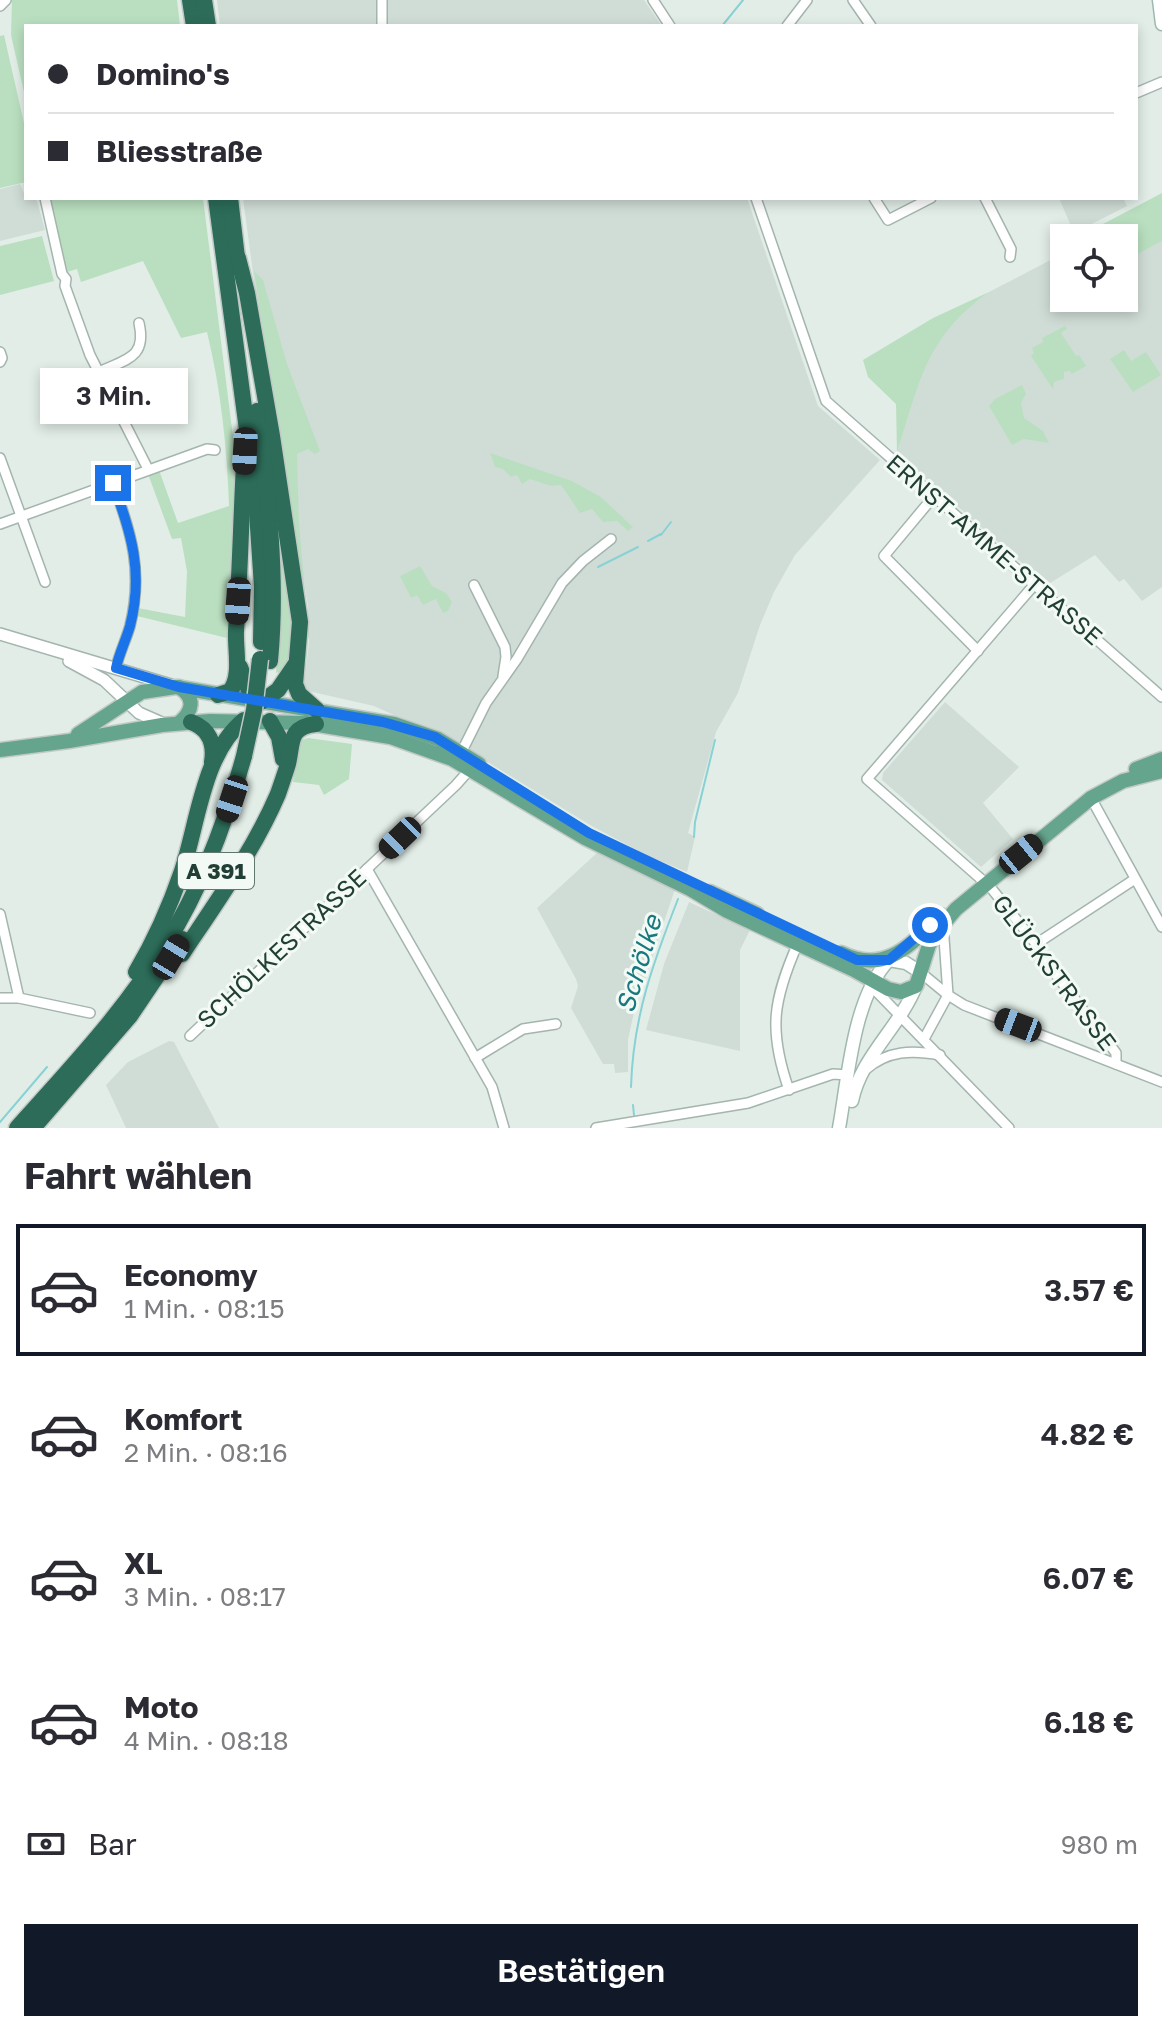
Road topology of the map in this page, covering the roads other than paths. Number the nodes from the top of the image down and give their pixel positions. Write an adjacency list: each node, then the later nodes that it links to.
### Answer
1 (190, 0): 8 (highway)
2 (206, 0): 9 (highway)
3 (382, 0): 10 (street)
4 (652, 0): 11 (street)
5 (807, 0): 12 (street)
6 (853, 0): 13 (street)
7 (1159, 0): 14 (main road)
8 (194, 24)
9 (209, 24)
10 (382, 24)
11 (669, 24)
12 (789, 24)
13 (870, 24)
14 (1162, 24)
15 (1162, 82): 16 (street)
16 (1138, 92)
17 (45, 200): 29 (street)
18 (216, 200): 30 (highway, A 391)
19 (230, 200): 25 (highway, A 391)
20 (757, 200): 35 (street, ERNST-AMME-STRASSE)
21 (875, 200): 22 (street)
22 (927, 200)
23 (986, 200): 24 (street)
24 (1010, 257)
25 (238, 258): 46 (highway, A 391); 47 (highway)
26 (139, 323): 29 (street)
27 (0, 352): 28 (street)
28 (0, 362)
29 (99, 372): 33 (street)
30 (246, 421): 45 (highway); 46 (highway, A 391)
31 (215, 450): 33 (street)
32 (0, 458): 36 (street)
33 (148, 469): 34 (street)
34 (113, 483): 36 (street); 50 (street)
35 (934, 496): 41 (street, ERNST-AMME-STRASSE); 44 (street)
36 (21, 516): 37 (street); 39 (street)
37 (0, 524)
38 (611, 539): 51 (street, SCHÖLKESTRASSE)
39 (45, 582)
40 (474, 585): 51 (street)
41 (1034, 585): 44 (street); 54 (street, ERNST-AMME-STRASSE)
42 (0, 634): 43 (street)
43 (44, 649): 48 (street); 49 (street)
44 (978, 651): 70 (street, GLÜCKSTRASSE)
45 (236, 653): 53 (highway); 56 (highway)
46 (265, 660): 61 (highway, A 391)
47 (297, 660): 56 (highway); 57 (highway)
48 (94, 662): 49 (street); 50 (street)
49 (79, 665): 55 (street)
50 (116, 668): 52 (street)
51 (503, 679): 63 (street, SCHÖLKESTRASSE)
52 (177, 687): 53 (main road); 55 (main road); 58 (main road)
53 (222, 696): 56 (main road)
54 (1162, 697)
55 (126, 702): 58 (street); 59 (main road)
56 (260, 713): 57 (main road); 58 (main road); 64 (highway); 66 (highway)
57 (313, 719): 63 (main road); 66 (highway)
58 (183, 723): 59 (main road); 64 (highway)
59 (47, 743): 60 (main road)
60 (0, 750)
61 (250, 756): 78 (highway, A 391); 89 (highway, A 391)
62 (1162, 759): 70 (main road)
63 (466, 761): 68 (street, SCHÖLKESTRASSE); 74 (main road); 77 (main road)
64 (211, 768): 89 (highway)
65 (1162, 771): 67 (main road)
66 (282, 781): 78 (highway)
67 (1091, 798): 69 (street); 70 (main road)
68 (367, 869): 87 (street, SCHÖLKESTRASSE); 91 (street)
69 (1135, 879): 73 (street); 75 (street)
70 (984, 881): 72 (main road); 75 (street, GLÜCKSTRASSE)
71 (0, 914): 83 (street)
72 (936, 924): 76 (main road); 79 (main road); 81 (street)
73 (1162, 927)
74 (798, 943): 77 (main road); 95 (street)
75 (1036, 944): 92 (street, GLÜCKSTRASSE)
76 (889, 960): 77 (main road); 79 (main road); 80 (main road)
77 (852, 964): 80 (main road)
78 (159, 977): 97 (highway, A 391)
79 (918, 979): 80 (main road); 81 (street); 85 (main road)
80 (874, 981): 85 (street); 93 (main road)
81 (948, 995): 88 (street); 92 (street)
82 (0, 998): 83 (street)
83 (19, 998): 84 (street)
84 (90, 1013)
85 (901, 1015): 88 (street); 93 (main road)
86 (556, 1024): 91 (street)
87 (190, 1036)
88 (924, 1039): 90 (street)
89 (84, 1054): 96 (highway, A 391)
90 (940, 1055): 93 (street); 102 (street)
91 (475, 1058): 98 (street)
92 (1116, 1064): 94 (street)
93 (853, 1077): 95 (street); 100 (main road); 101 (main road)
94 (1162, 1082)
95 (789, 1090): 99 (street)
96 (17, 1128)
97 (33, 1128)
98 (504, 1128)
99 (596, 1128)
100 (839, 1128)
101 (847, 1128)
102 (1009, 1128)

